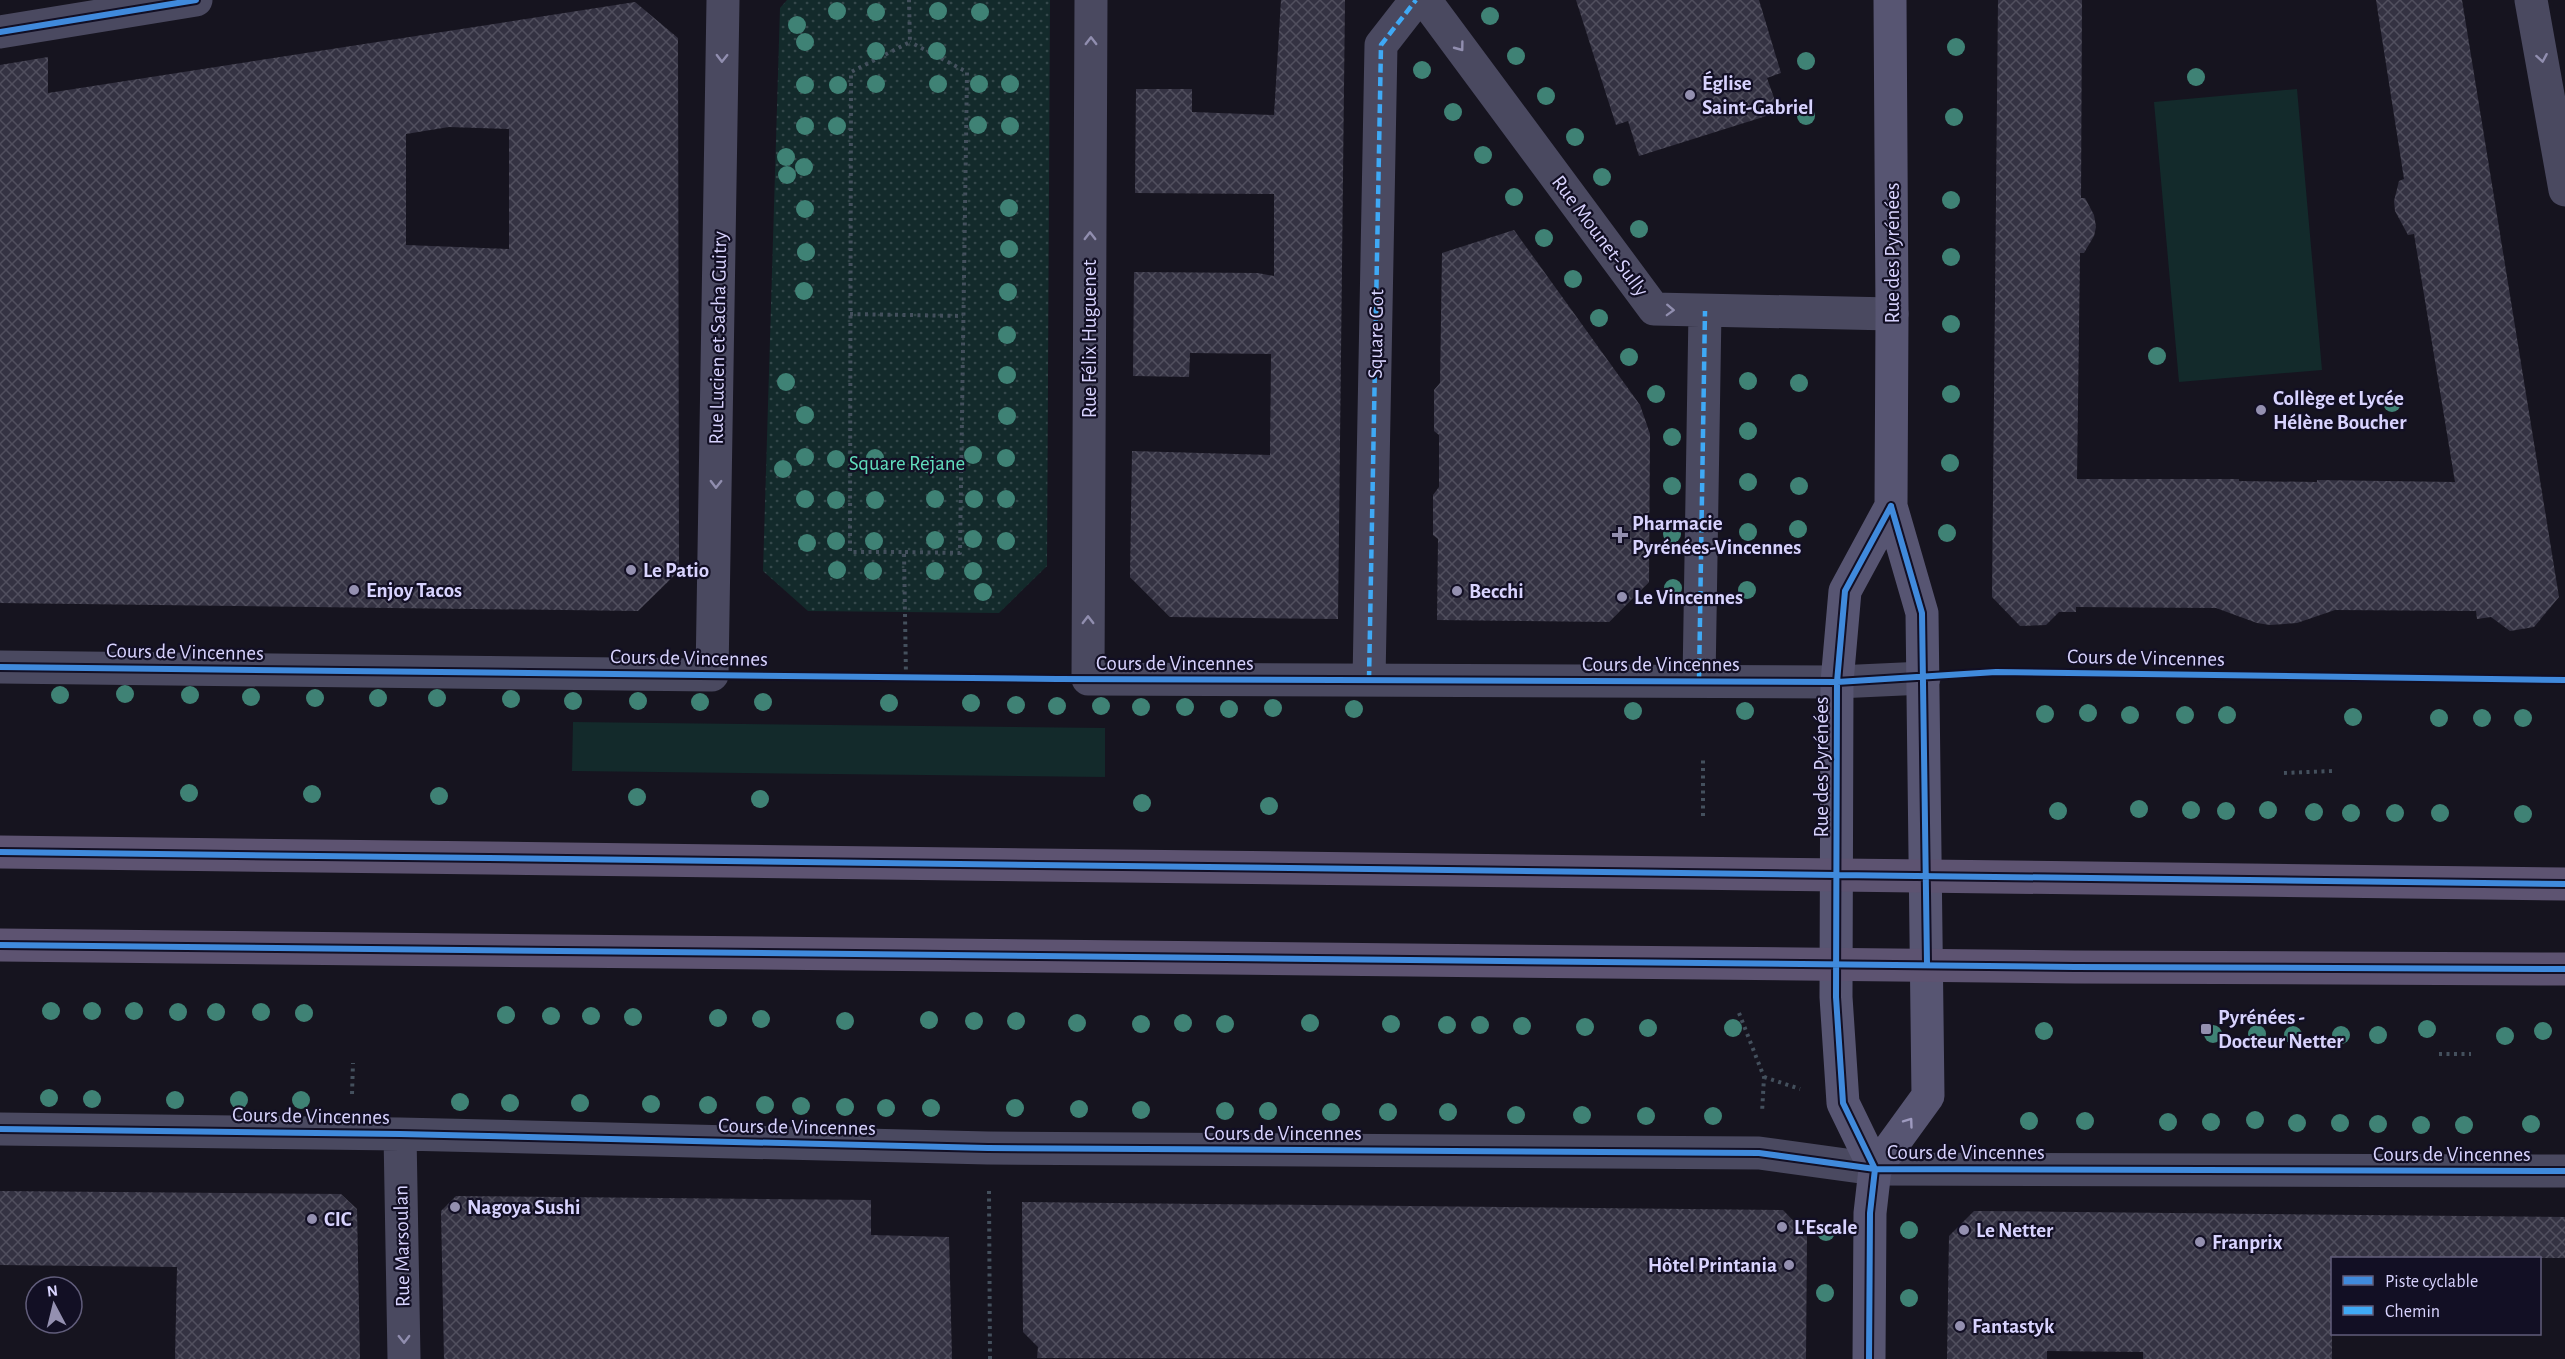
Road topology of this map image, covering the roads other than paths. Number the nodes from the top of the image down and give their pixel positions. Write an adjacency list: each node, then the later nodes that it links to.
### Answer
1 (196, 0): 8 (street)
2 (723, 0): 14 (street, Rue Lucien et Sacha Guitry, one-way to 14)
3 (1091, 0): 16 (street, Rue Félix Huguenet, one-way to 3)
4 (1416, 0): 17 (street, Square Got)
5 (1425, 0): 10 (street, Rue Mounet-Sully, one-way to 10)
6 (1890, 0): 11 (main road, Rue des Pyrénées)
7 (2531, 0): 9 (street, one-way to 9)
8 (0, 32)
9 (2565, 190)
10 (1705, 311): 11 (street, Rue Mounet-Sully); 18 (street)
11 (1892, 314): 12 (main road, Rue des Pyrénées)
12 (1891, 506): 15 (main road, Rue des Pyrénées); 19 (main road, Rue des Pyrénées)
13 (0, 667): 14 (street, Cours de Vincennes)
14 (712, 675)
15 (1924, 678): 19 (street, Cours de Vincennes); 22 (main road, Rue des Pyrénées)
16 (1088, 679): 17 (street, Cours de Vincennes)
17 (1369, 680): 18 (street, Cours de Vincennes)
18 (1699, 681): 19 (street, Cours de Vincennes)
19 (1837, 682): 21 (main road, Rue des Pyrénées)
20 (0, 852): 21 (main road)
21 (1836, 876): 22 (main road); 25 (main road, Rue des Pyrénées)
22 (1926, 877): 23 (main road); 26 (main road, Rue des Pyrénées)
23 (2565, 884)
24 (0, 945): 25 (main road)
25 (1836, 963): 26 (main road); 30 (main road, Rue des Pyrénées)
26 (1927, 963): 27 (main road); 30 (main road, Rue des Pyrénées, one-way to 26)
27 (2565, 969)
28 (0, 1129): 29 (street, Cours de Vincennes)
29 (400, 1134): 30 (street, Cours de Vincennes); 32 (street, Rue Marsoulan, one-way to 32)
30 (1875, 1169): 31 (street, Cours de Vincennes); 33 (main road)
31 (2565, 1171)
32 (404, 1359)
33 (1869, 1359)

